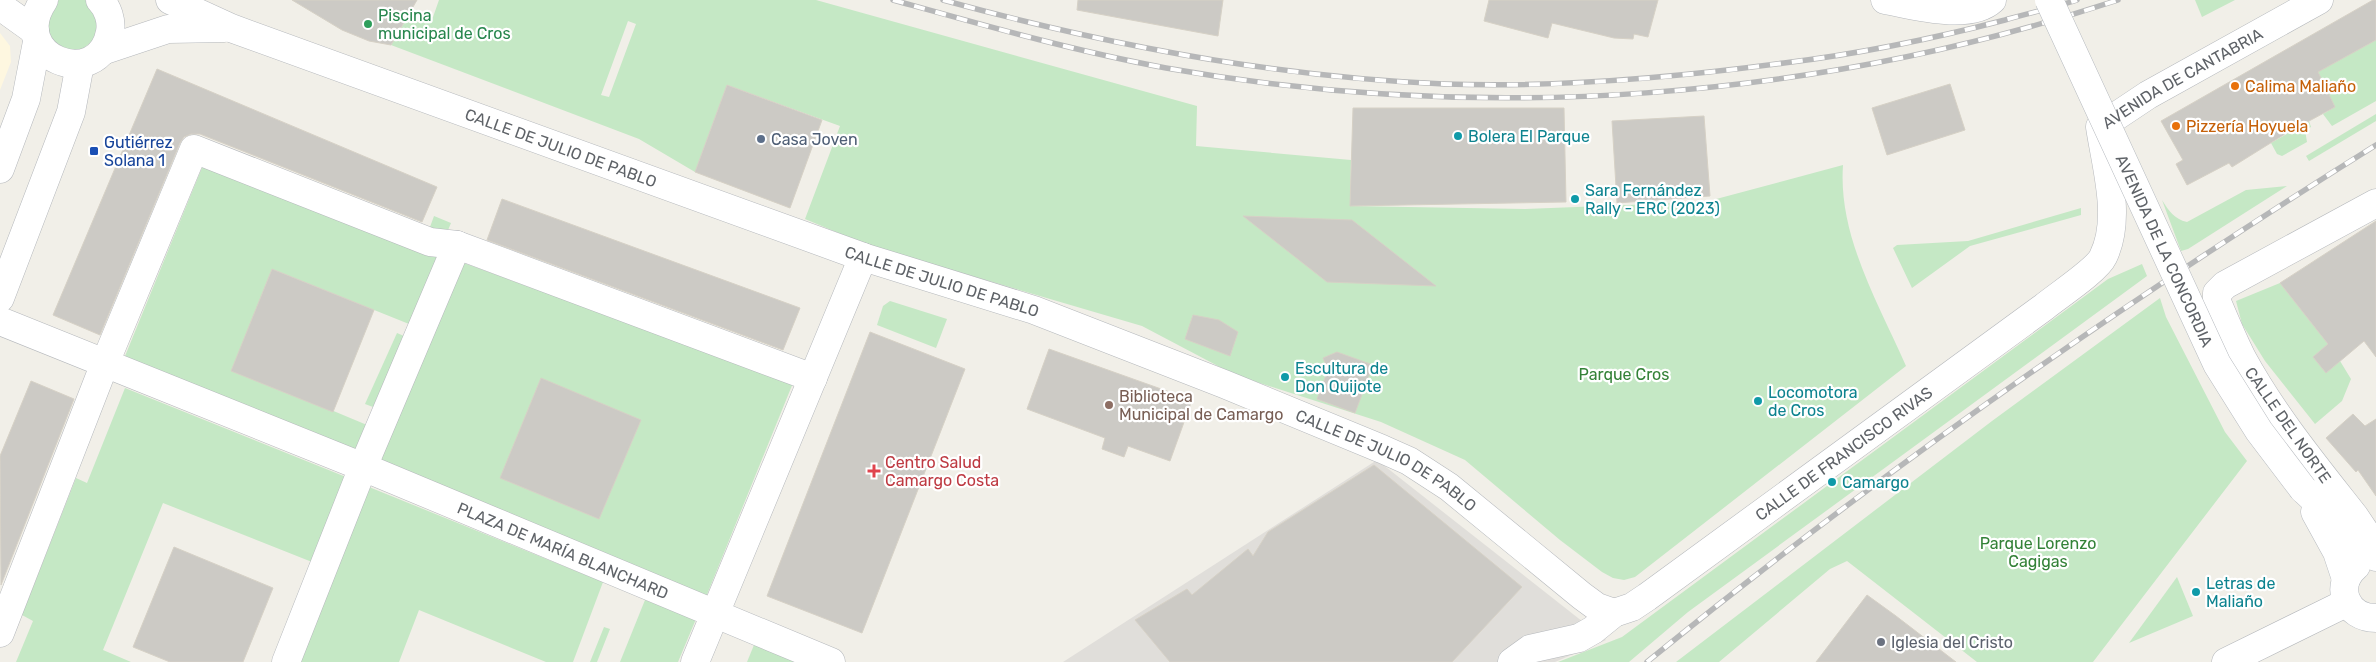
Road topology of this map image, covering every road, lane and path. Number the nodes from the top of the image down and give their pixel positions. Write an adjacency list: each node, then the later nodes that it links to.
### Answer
1 (44, 0): 10 (street)
2 (100, 0): 11 (street)
3 (170, 0): 9 (street, CALLE DE JULIO DE PABLO)
4 (1885, 0): 5 (street)
5 (1992, 0)
6 (2049, 0): 22 (street, AVENIDA DE LA CONCORDIA, bridge)
7 (2319, 0): 13 (street, AVENIDA DE CANTABRIA)
8 (0, 6): 10 (street)
9 (231, 28): 11 (street, CALLE DE JULIO DE PABLO); 16 (street, CALLE DE JULIO DE PABLO)
10 (36, 36): 11 (street); 12 (street)
11 (91, 57): 17 (street)
12 (0, 170)
13 (2110, 188): 25 (street, CALLE DE FRANCISCO RIVAS)
14 (2376, 203): 23 (street, CALLE DEL NORTE)
15 (456, 245): 19 (street); 20 (street); 21 (street)
16 (863, 257): 20 (street); 25 (street, CALLE DE JULIO DE PABLO)
17 (0, 298)
18 (0, 321): 19 (street, PLAZA DE MARÍA BLANCHARD)
19 (105, 363): 21 (street, PLAZA DE MARÍA BLANCHARD); 28 (street)
20 (813, 378): 26 (street)
21 (363, 467): 26 (street, PLAZA DE MARÍA BLANCHARD); 29 (street)
22 (2302, 489): 23 (street, AVENIDA DE LA CONCORDIA); 24 (street, AVENIDA DE LA CONCORDIA)
23 (2375, 557): 24 (street)
24 (2346, 591): 27 (street); 33 (street)
25 (1614, 613): 32 (street, CALLE DE FRANCISCO RIVAS)
26 (715, 615): 30 (street); 31 (street, PLAZA DE MARÍA BLANCHARD)
27 (2376, 618)
28 (0, 633)
29 (286, 662)
30 (695, 662)
31 (831, 662)
32 (1512, 662)
33 (2226, 662)

